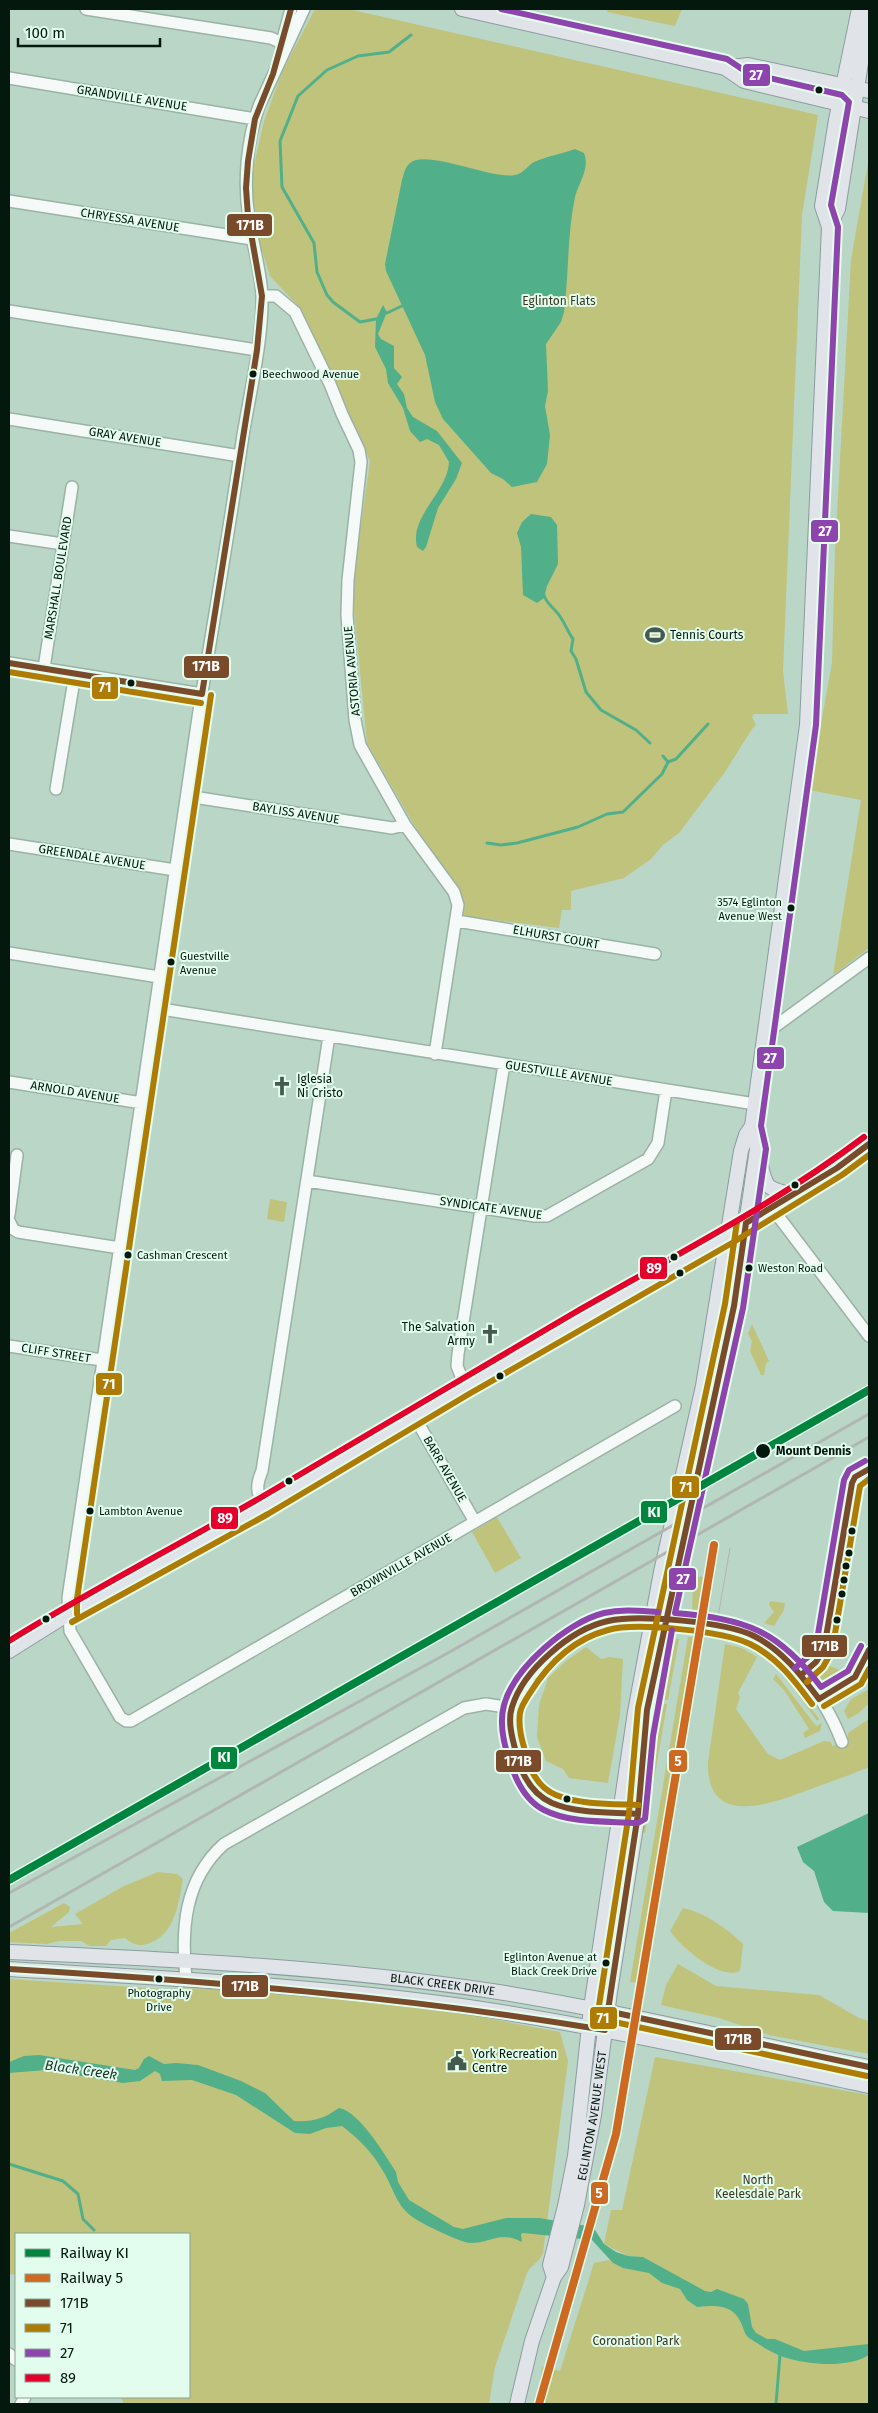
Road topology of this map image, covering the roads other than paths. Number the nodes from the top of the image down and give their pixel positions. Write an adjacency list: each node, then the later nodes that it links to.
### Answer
1 (86, 9): 7 (street)
2 (291, 9): 7 (street)
3 (304, 9): 9 (street)
4 (462, 9): 8 (main road)
5 (859, 9): 11 (main road, EGLINTON AVENUE WEST)
6 (869, 12): 12 (main road, EGLINTON AVENUE WEST)
7 (282, 43): 9 (street)
8 (725, 68): 11 (main road); 13 (main road)
9 (273, 74): 16 (street)
10 (9, 78): 16 (street, GRANDVILLE AVENUE)
11 (844, 86): 12 (main road); 13 (main road, EGLINTON AVENUE WEST)
12 (864, 90): 14 (main road, EGLINTON AVENUE WEST)
13 (840, 104): 14 (main road); 18 (main road, EGLINTON AVENUE WEST)
14 (855, 108): 15 (main road); 18 (main road, EGLINTON AVENUE WEST)
15 (869, 111)
16 (255, 119): 19 (street)
17 (9, 201): 19 (street, CHRYESSA AVENUE)
18 (829, 227): 43 (main road, EGLINTON AVENUE WEST)
19 (252, 239): 20 (street)
20 (262, 296): 22 (street); 34 (street, ASTORIA AVENUE)
21 (9, 311): 22 (street)
22 (257, 350): 24 (street)
23 (9, 419): 24 (street, GRAY AVENUE)
24 (240, 456): 31 (street)
25 (72, 487): 27 (street, MARSHALL BOULEVARD)
26 (9, 536): 27 (street)
27 (63, 544): 29 (street, MARSHALL BOULEVARD)
28 (9, 663): 29 (street)
29 (44, 668): 30 (street)
30 (75, 674): 31 (street); 32 (street)
31 (202, 694): 33 (street)
32 (56, 789)
33 (187, 796): 34 (street, BAYLISS AVENUE); 36 (street)
34 (405, 825): 37 (street, ASTORIA AVENUE)
35 (9, 844): 36 (street, GREENDALE AVENUE)
36 (175, 870): 41 (street)
37 (457, 921): 39 (street, ELHURST COURT); 45 (street, ASTORIA AVENUE)
38 (9, 953): 41 (street)
39 (655, 954)
40 (869, 958): 43 (street)
41 (160, 977): 42 (street)
42 (155, 1008): 44 (street, GUESTVILLE AVENUE); 49 (street)
43 (766, 1033): 50 (main road, EGLINTON AVENUE WEST)
44 (329, 1036): 45 (street, GUESTVILLE AVENUE); 55 (street)
45 (435, 1054): 46 (street, GUESTVILLE AVENUE)
46 (504, 1064): 48 (street, GUESTVILLE AVENUE); 57 (street)
47 (9, 1082): 49 (street, ARNOLD AVENUE)
48 (666, 1090): 50 (street, GUESTVILLE AVENUE); 57 (street, SYNDICATE AVENUE)
49 (142, 1103): 63 (street)
50 (755, 1104): 51 (main road, EGLINTON AVENUE WEST)
51 (752, 1126): 53 (main road, EGLINTON AVENUE WEST); 62 (main road, EGLINTON AVENUE WEST)
52 (869, 1144): 56 (main road)
53 (757, 1149): 56 (main road); 61 (main road, EGLINTON AVENUE WEST)
54 (17, 1155): 59 (street)
55 (307, 1181): 57 (street, SYNDICATE AVENUE); 70 (street)
56 (794, 1195): 58 (main road)
57 (482, 1208): 67 (street)
58 (772, 1208): 61 (main road); 64 (street)
59 (9, 1215)
60 (9, 1221): 63 (street)
61 (746, 1223): 62 (main road); 77 (main road, EGLINTON AVENUE WEST)
62 (728, 1235): 67 (main road); 76 (main road, EGLINTON AVENUE WEST)
63 (120, 1248): 66 (street)
64 (869, 1336)
65 (9, 1346): 66 (street, CLIFF STREET)
66 (102, 1360): 72 (street)
67 (465, 1386): 69 (main road)
68 (675, 1406): 71 (street, BROWNVILLE AVENUE)
69 (414, 1416): 70 (main road); 71 (street, BARR AVENUE)
70 (264, 1506): 72 (main road)
71 (475, 1522): 72 (street, BROWNVILLE AVENUE)
72 (68, 1614): 73 (main road)
73 (9, 1651)
74 (512, 1708): 75 (street, bridge); 76 (street); 79 (street)
75 (842, 1742)
76 (619, 1812): 77 (street); 82 (main road, EGLINTON AVENUE WEST)
77 (638, 1814): 83 (main road, EGLINTON AVENUE WEST)
78 (9, 1952): 79 (main road, BLACK CREEK DRIVE)
79 (184, 1960): 81 (street); 82 (main road, BLACK CREEK DRIVE)
80 (9, 1969): 81 (main road, BLACK CREEK DRIVE)
81 (186, 1979): 84 (main road, BLACK CREEK DRIVE)
82 (591, 2008): 83 (main road, BLACK CREEK DRIVE); 84 (main road, EGLINTON AVENUE WEST)
83 (607, 2010): 85 (main road, EGLINTON AVENUE WEST); 86 (main road, BLACK CREEK DRIVE)
84 (589, 2027): 85 (main road, BLACK CREEK DRIVE); 88 (main road, EGLINTON AVENUE WEST)
85 (605, 2030): 87 (main road, BLACK CREEK DRIVE); 88 (main road, EGLINTON AVENUE WEST)
86 (869, 2067)
87 (869, 2086)
88 (571, 2205): 89 (main road, EGLINTON AVENUE WEST)
89 (516, 2404)

